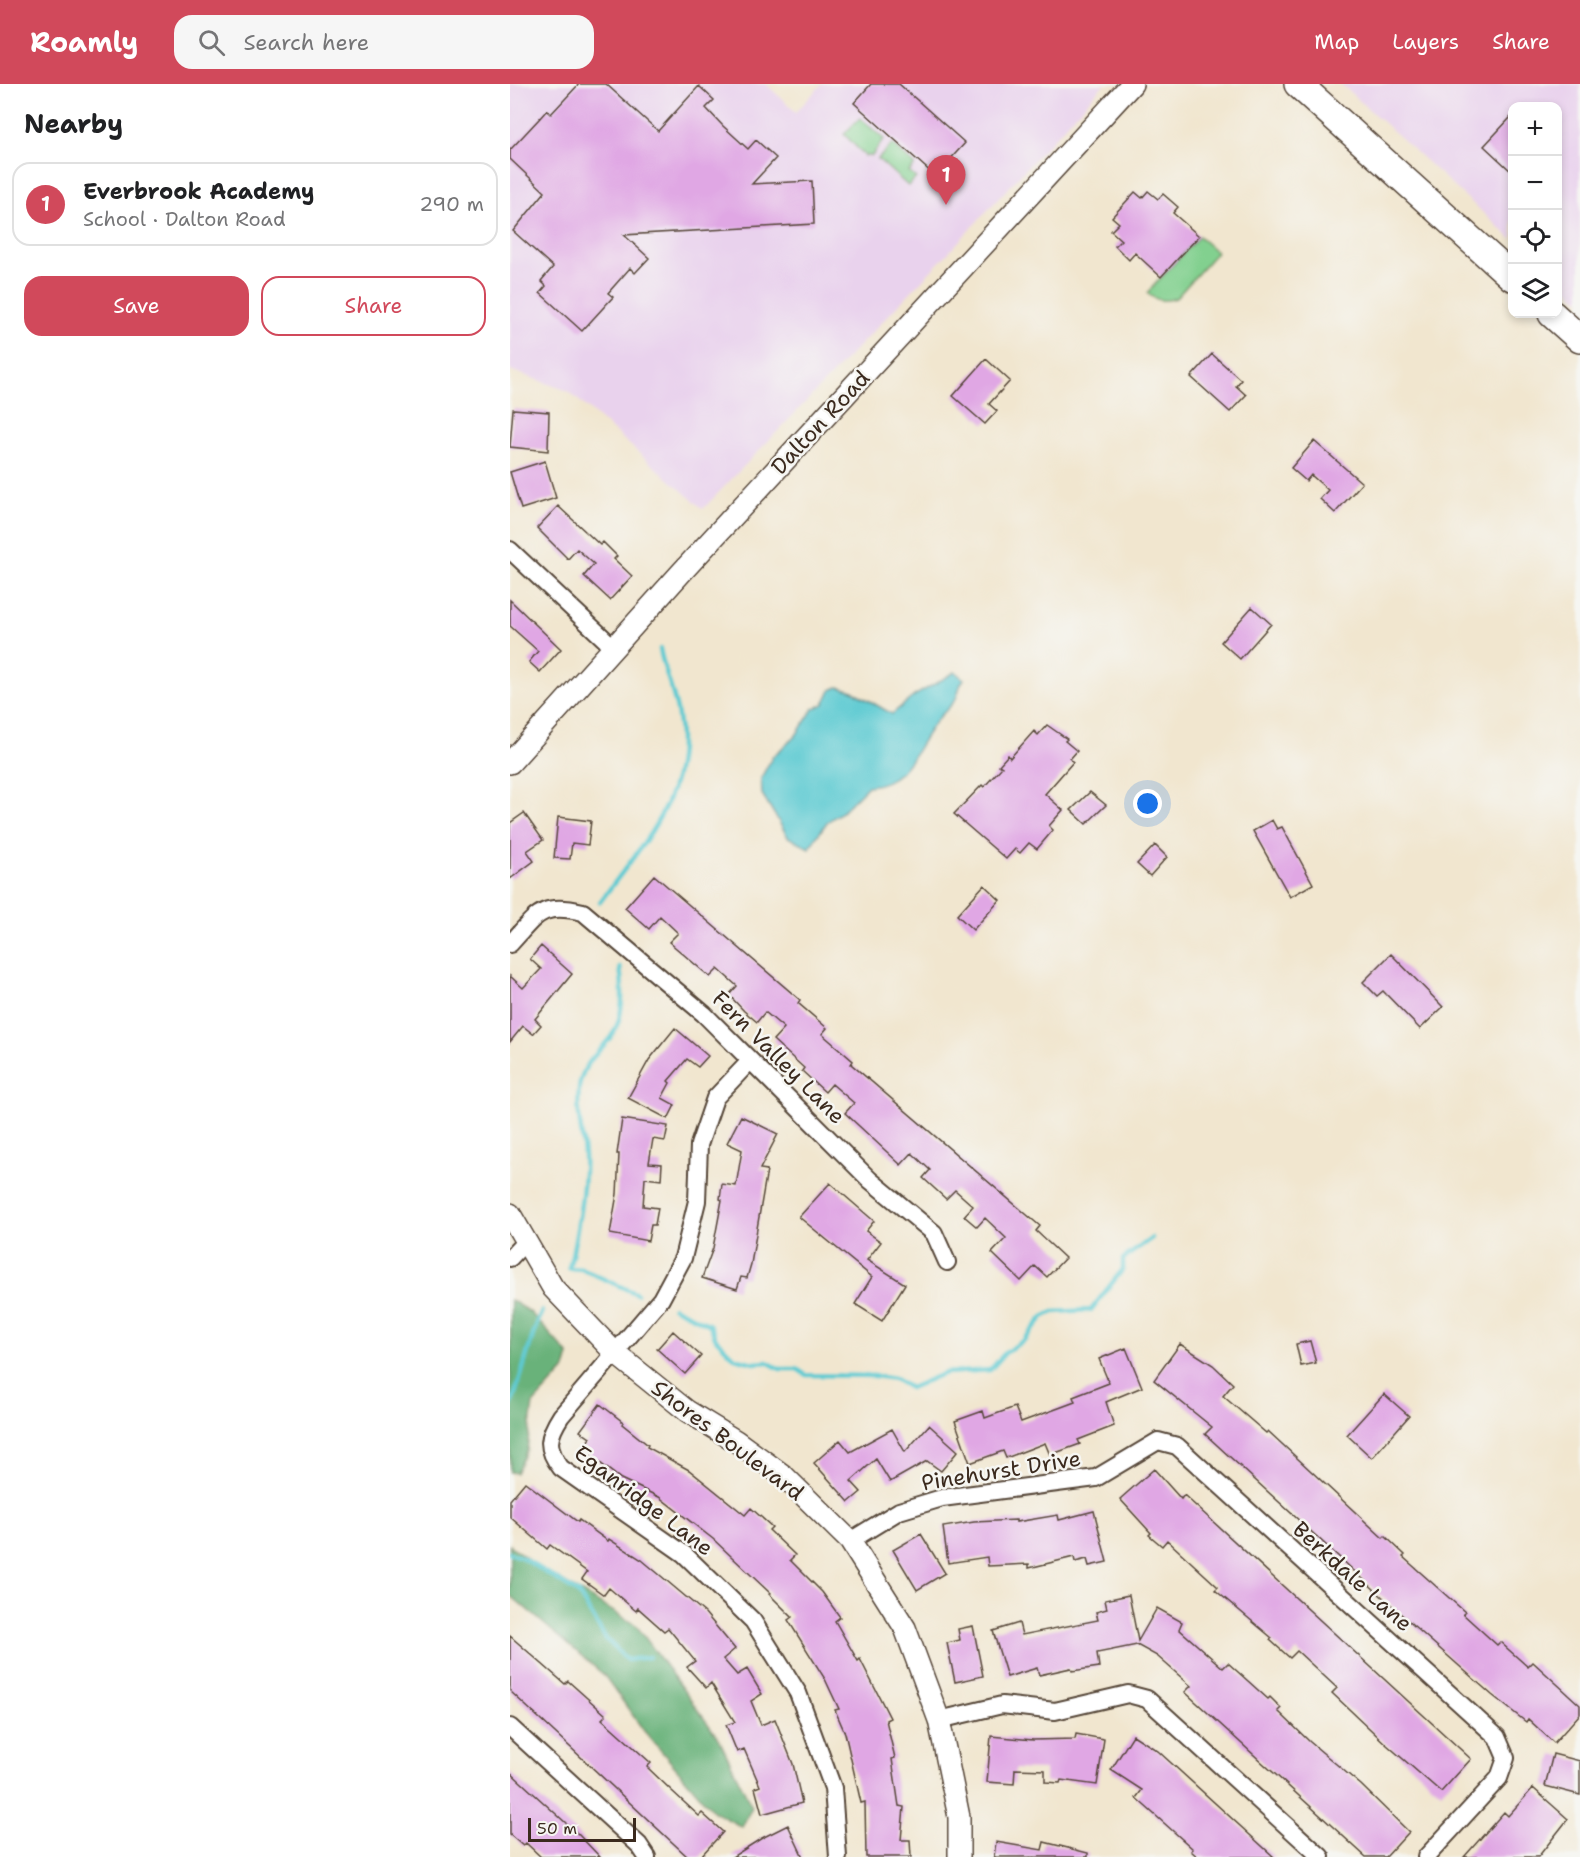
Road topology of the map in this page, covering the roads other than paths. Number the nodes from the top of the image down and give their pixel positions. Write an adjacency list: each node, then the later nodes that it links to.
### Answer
1 (1132, 84): 7 (street, Dalton Road)
2 (1298, 84): 3 (main road)
3 (1508, 273)
4 (1556, 318): 5 (main road)
5 (1580, 339)
6 (510, 550): 7 (street)
7 (613, 647): 8 (street, Dalton Road)
8 (510, 763)
9 (510, 944): 10 (street, Fern Valley Lane)
10 (750, 1061): 13 (street, Fern Valley Lane); 14 (street, Eganridge Lane)
11 (510, 1214): 12 (street, Shores Boulevard)
12 (517, 1250): 14 (street, Shores Boulevard)
13 (947, 1262)
14 (615, 1353): 16 (street, Shores Boulevard); 20 (street, Eganridge Lane)
15 (1158, 1441): 16 (street, Pinehurst Drive); 23 (street, Berkdale Lane)
16 (850, 1540): 17 (street, Shores Boulevard)
17 (939, 1720): 21 (street, Shores Boulevard); 22 (street)
18 (510, 1726): 19 (street)
19 (647, 1857)
20 (838, 1857)
21 (959, 1857)
22 (1321, 1857)
23 (1426, 1857)

